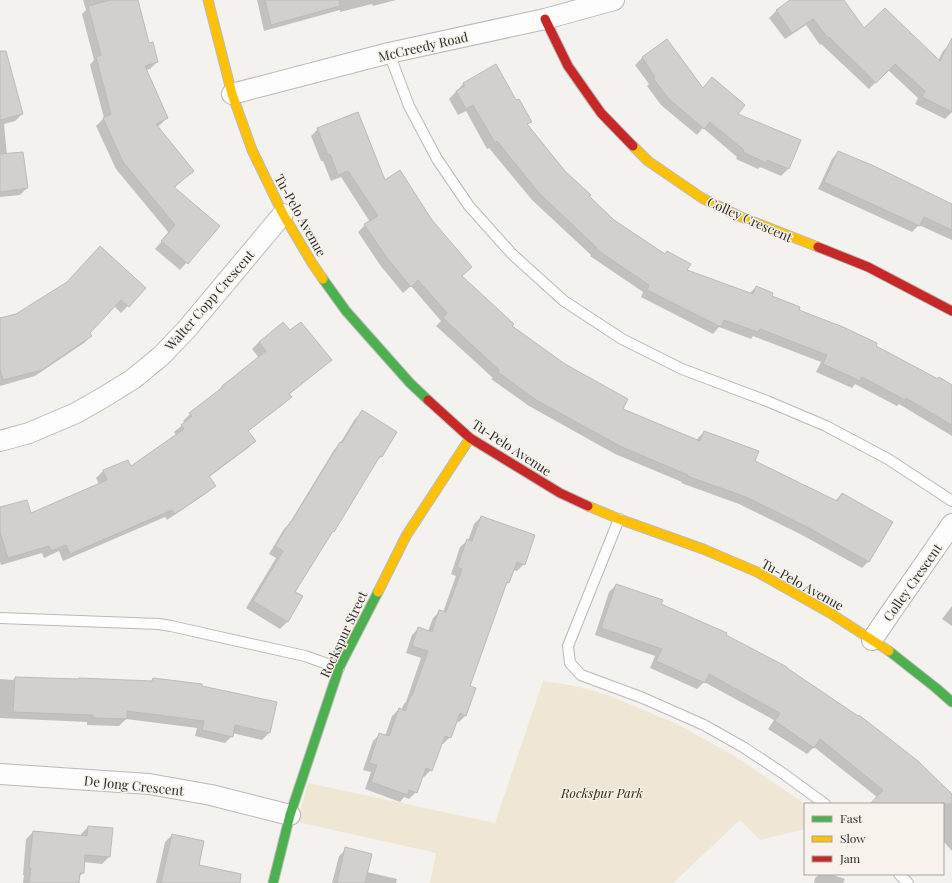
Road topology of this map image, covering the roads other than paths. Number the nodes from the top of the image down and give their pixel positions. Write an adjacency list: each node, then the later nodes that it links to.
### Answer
1 (208, 0): 5 (street, Tu-Pelo Avenue)
2 (614, 0): 3 (street, McCreedy Road)
3 (546, 19): 4 (street, McCreedy Road); 7 (street, Colley Crescent)
4 (389, 53): 5 (street, McCreedy Road); 10 (lane)
5 (232, 94): 6 (street, Tu-Pelo Avenue)
6 (283, 214): 8 (street, Tu-Pelo Avenue); 9 (street, Walter Copp Crescent)
7 (952, 311)
8 (470, 438): 11 (street, Tu-Pelo Avenue); 15 (street, Rockspur Street)
9 (0, 441)
10 (952, 501)
11 (619, 519): 14 (street, Tu-Pelo Avenue); 18 (lane)
12 (952, 524): 14 (street, Colley Crescent)
13 (0, 618): 15 (lane)
14 (872, 640): 16 (street, Tu-Pelo Avenue)
15 (339, 668): 19 (street, Rockspur Street)
16 (952, 702)
17 (0, 774): 19 (street, De Jong Crescent)
18 (824, 803)
19 (290, 815): 21 (street, Rockspur Street)
20 (900, 875): 22 (lane)
21 (273, 883)
22 (908, 883)

